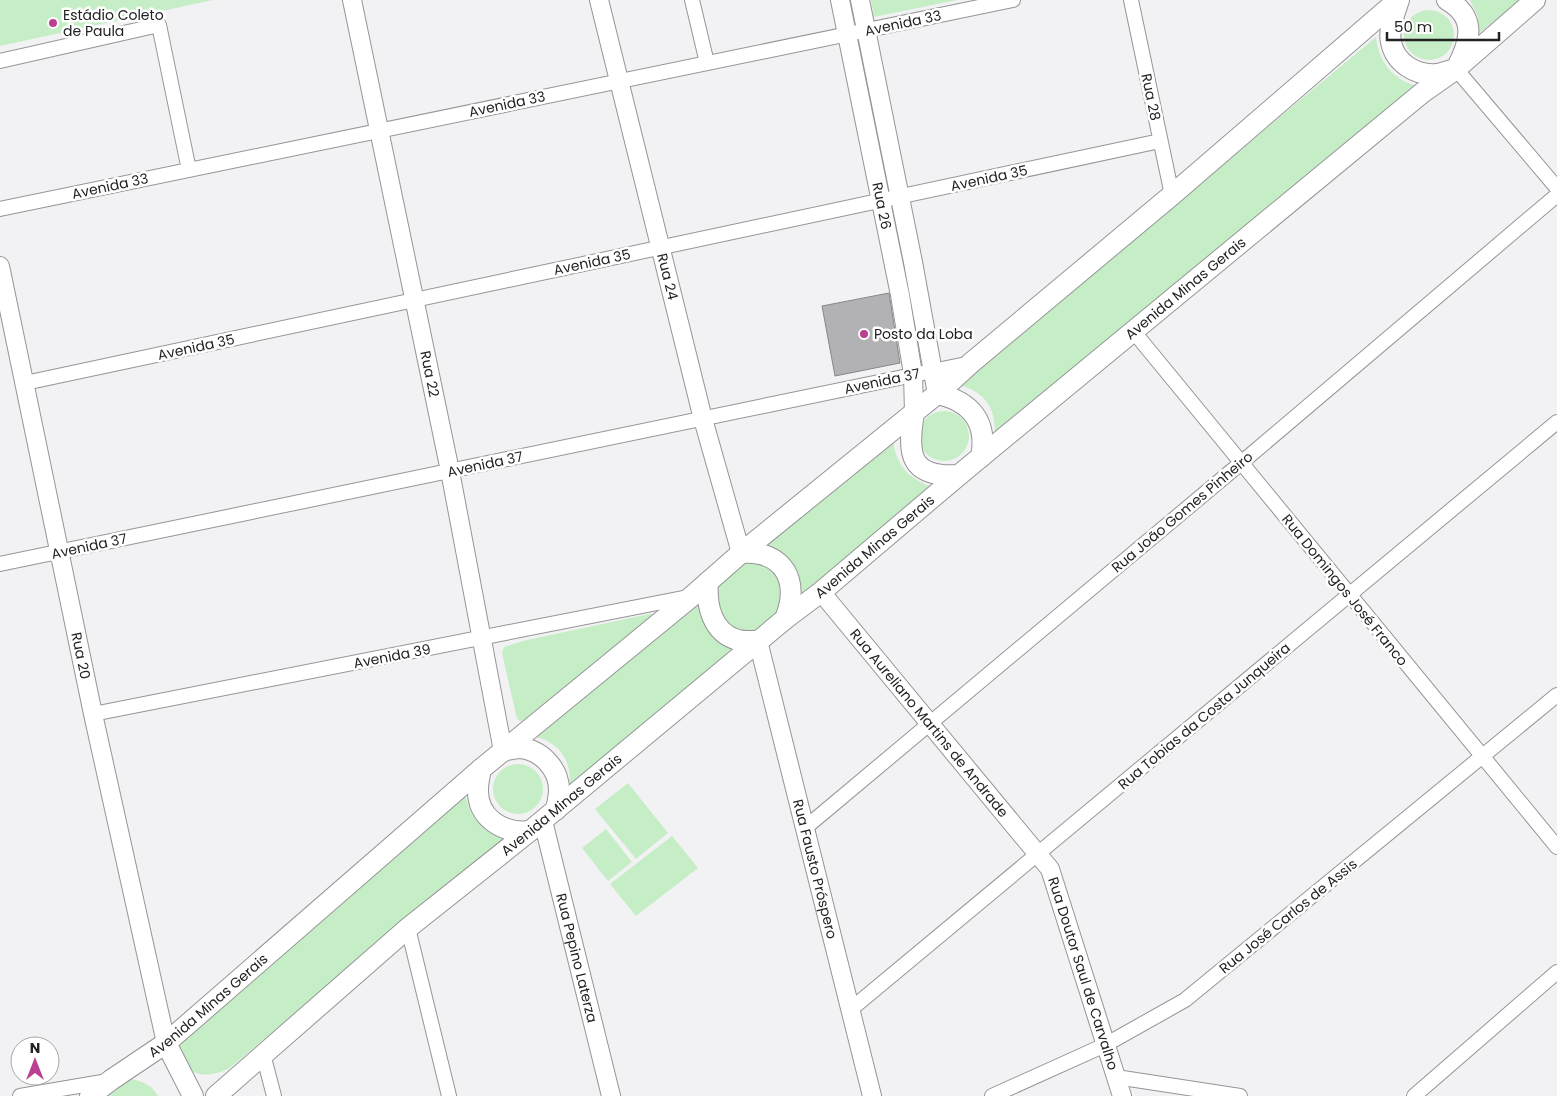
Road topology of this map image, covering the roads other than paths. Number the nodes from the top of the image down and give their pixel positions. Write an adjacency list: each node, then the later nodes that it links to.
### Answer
1 (352, 0): 17 (street, Rua 22)
2 (599, 0): 16 (street, Rua 24)
3 (692, 0): 14 (street)
4 (840, 0): 12 (street, Rua 26)
5 (860, 0): 11 (street, Rua 26)
6 (1013, 0): 11 (street, Avenida 33)
7 (1131, 0): 18 (street, Rua 28)
8 (1399, 0): 15 (main road); 21 (main road, Avenida Minas Gerais)
9 (1446, 0): 15 (main road)
10 (1535, 0): 15 (main road, Avenida Minas Gerais)
11 (866, 30): 12 (street, Avenida 33); 23 (street, Rua 26)
12 (847, 34): 14 (street, Avenida 33); 24 (street, Rua 26)
13 (0, 61): 19 (street)
14 (708, 63): 16 (street, Avenida 33)
15 (1456, 69): 20 (street); 31 (main road, Avenida Minas Gerais)
16 (619, 81): 17 (street, Avenida 33); 26 (street, Rua 24)
17 (380, 131): 19 (street, Avenida 33); 30 (street, Rua 22)
18 (1160, 142): 21 (street, Rua 28); 23 (street, Avenida 35)
19 (189, 170): 25 (street, Avenida 33)
20 (1557, 188)
21 (1172, 195): 32 (main road, Avenida Minas Gerais)
22 (1557, 195): 41 (street, Rua João Gomes Pinheiro)
23 (900, 197): 24 (street, Avenida 35); 28 (street, Rua 26)
24 (881, 201): 26 (street, Avenida 35); 29 (street, Rua 26)
25 (0, 209)
26 (661, 248): 30 (street, Avenida 35); 38 (street, Rua 24)
27 (0, 266): 35 (street, Rua 20)
28 (918, 291): 29 (street); 33 (street, Rua 26)
29 (900, 295): 34 (street, Rua 26)
30 (415, 300): 35 (street, Avenida 35); 42 (street, Rua 22)
31 (1134, 332): 40 (main road, Avenida Minas Gerais); 41 (street, Rua Domingos José Franco)
32 (971, 363): 33 (street, Avenida 37); 36 (main road, Avenida Minas Gerais)
33 (934, 370): 34 (street, Avenida 37); 36 (street, Rua 26)
34 (913, 374): 37 (street, Rua 26); 38 (street, Avenida 37)
35 (24, 383): 44 (street, Rua 20)
36 (937, 394): 37 (main road, Avenida Minas Gerais); 40 (main road)
37 (914, 413): 43 (main road); 45 (main road, Avenida Minas Gerais)
38 (703, 419): 42 (street, Avenida 37); 45 (street, Rua 24)
39 (1557, 422): 49 (street, Rua Tobias da Costa Junqueira)
40 (981, 457): 43 (main road, Avenida Minas Gerais)
41 (1241, 463): 49 (street, Rua Domingos José Franco); 56 (street, Rua João Gomes Pinheiro)
42 (450, 471): 44 (street, Avenida 37); 52 (street, Rua 22)
43 (959, 475): 48 (main road, Avenida Minas Gerais)
44 (59, 552): 46 (street, Avenida 37); 55 (street, Rua 20)
45 (741, 553): 47 (main road, Avenida Minas Gerais); 51 (main road)
46 (0, 564)
47 (708, 582): 50 (main road, Avenida Minas Gerais); 53 (main road)
48 (821, 592): 51 (main road, Avenida Minas Gerais); 56 (street, Rua Aureliano Martins de Andrade)
49 (1350, 595): 58 (street, Rua Domingos José Franco); 63 (street, Rua Tobias da Costa Junqueira)
50 (691, 597): 52 (street, Avenida 39); 57 (main road, Avenida Minas Gerais)
51 (785, 620): 53 (main road, Avenida Minas Gerais)
52 (483, 639): 55 (street, Avenida 39); 57 (street, Rua 22)
53 (758, 642): 60 (main road, Avenida Minas Gerais); 61 (street, Rua Fausto Próspero)
54 (1557, 695): 58 (street, Rua José Carlos de Assis)
55 (93, 714): 67 (street, Rua 20)
56 (930, 723): 61 (street, Rua João Gomes Pinheiro); 63 (street, Rua Aureliano Martins de Andrade)
57 (503, 750): 59 (main road, Avenida Minas Gerais); 60 (main road)
58 (1482, 756): 62 (street, Rua Domingos José Franco); 68 (street, Rua José Carlos de Assis)
59 (481, 769): 60 (main road); 67 (main road, Avenida Minas Gerais)
60 (543, 820): 64 (main road, Avenida Minas Gerais); 78 (street, Rua Pepino Laterza)
61 (805, 828): 66 (street, Rua Fausto Próspero)
62 (1557, 847)
63 (1038, 854): 66 (street, Rua Tobias da Costa Junqueira); 68 (street, Rua Doutor Saul de Carvalho)
64 (408, 928): 69 (main road, Avenida Minas Gerais); 77 (street)
65 (1557, 972): 83 (street)
66 (850, 1010): 79 (street, Rua Fausto Próspero)
67 (166, 1043): 71 (main road, Avenida Minas Gerais); 74 (main road)
68 (1105, 1045): 70 (street, Rua Doutor Saul de Carvalho); 80 (street, Rua José Carlos de Assis)
69 (264, 1054): 75 (main road, Avenida Minas Gerais); 76 (street)
70 (1116, 1077): 81 (street, Rua Doutor Saul de Carvalho); 82 (street)
71 (111, 1080): 72 (street); 73 (main road, Avenida Minas Gerais)
72 (20, 1096)
73 (90, 1096)
74 (193, 1096)
75 (216, 1096)
76 (274, 1096)
77 (449, 1096)
78 (611, 1096)
79 (872, 1096)
80 (992, 1096)
81 (1122, 1096)
82 (1240, 1096)
83 (1414, 1096)

